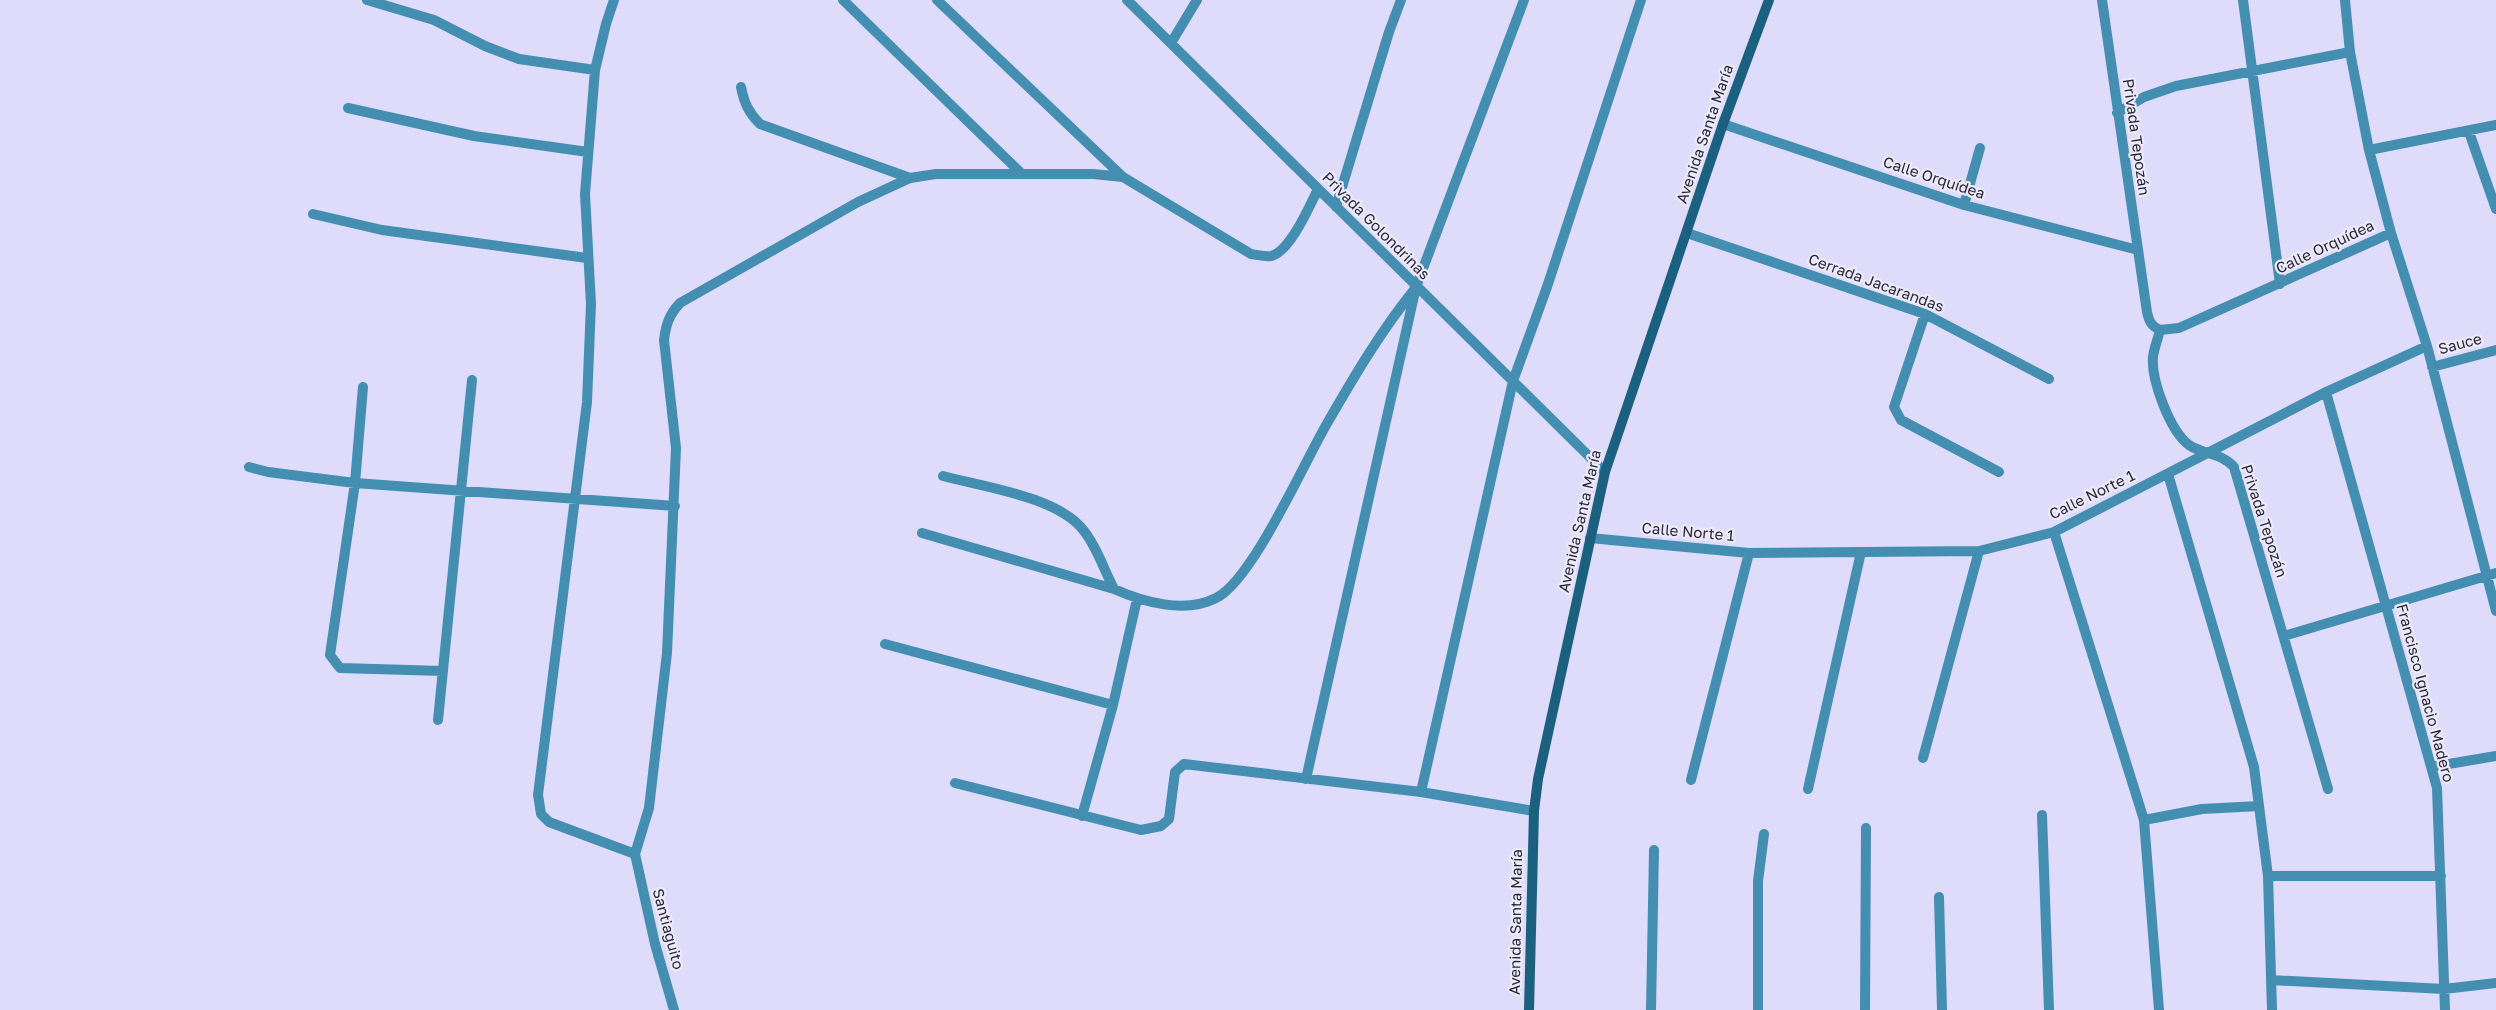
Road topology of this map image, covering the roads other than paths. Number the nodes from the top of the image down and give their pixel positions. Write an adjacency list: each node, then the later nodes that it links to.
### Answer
1 (367, 0): 16 (street)
2 (614, 0): 16 (street)
3 (843, 0): 27 (street)
4 (937, 0): 28 (street)
5 (1127, 0): 14 (street, Privada Golondrinas)
6 (1197, 0): 14 (street)
7 (1401, 0): 32 (street)
8 (1524, 0): 40 (street)
9 (1641, 0): 48 (street)
10 (1769, 0): 21 (main road, Avenida Santa María)
11 (2102, 0): 20 (street, Privada Tepozán)
12 (2243, 0): 17 (street)
13 (2345, 0): 15 (street)
14 (1171, 43): 30 (street, Privada Golondrinas)
15 (2350, 52): 17 (street); 25 (street)
16 (595, 70): 26 (street)
17 (2251, 73): 20 (street); 39 (street)
18 (741, 87): 29 (street)
19 (348, 108): 26 (street)
20 (2117, 113): 37 (street, Privada Tepozán)
21 (1724, 124): 31 (street, Calle Orquídea); 36 (main road, Avenida Santa María)
22 (2496, 125): 23 (street)
23 (2469, 132): 25 (street); 33 (street)
24 (1980, 148): 31 (street)
25 (2369, 150): 35 (street)
26 (588, 152): 38 (street)
27 (1022, 174): 28 (street); 29 (street)
28 (1122, 177): 30 (street)
29 (910, 178): 60 (street)
30 (1318, 189): 32 (street, Privada Golondrinas)
31 (1964, 205): 37 (street, Calle Orquídea)
32 (1336, 206): 40 (street, Privada Golondrinas)
33 (2496, 209)
34 (313, 214): 38 (street)
35 (2391, 232): 39 (street, Calle Orquídea); 43 (street)
36 (1686, 233): 41 (street, Cerrada Jacarandas); 53 (main road, Avenida Santa María)
37 (2138, 250): 42 (street, Privada Tepozán)
38 (587, 258): 59 (street)
39 (2280, 284): 42 (street, Calle Orquídea)
40 (1416, 287): 48 (street, Privada Golondrinas); 69 (street); 80 (street)
41 (1924, 314): 46 (street, Cerrada Jacarandas); 54 (street)
42 (2160, 330): 51 (street, Privada Tepozán)
43 (2427, 346): 45 (street); 50 (street, Calle Norte 1)
44 (2496, 350): 45 (street, Sauce)
45 (2432, 367): 67 (street)
46 (2049, 379)
47 (472, 380): 58 (street)
48 (1513, 381): 53 (street, Privada Golondrinas); 85 (street)
49 (363, 387): 57 (street)
50 (2326, 392): 51 (street, Calle Norte 1); 70 (street, Francisco Ignacio Madero)
51 (2211, 453): 55 (street, Calle Norte 1); 72 (street, Privada Tepozán)
52 (249, 467): 57 (street)
53 (1605, 472): 63 (main road, Avenida Santa María)
54 (1998, 472)
55 (2168, 474): 61 (street, Calle Norte 1); 86 (street)
56 (943, 476): 68 (street)
57 (355, 483): 58 (street); 74 (street)
58 (461, 492): 59 (street); 74 (street)
59 (576, 498): 60 (street); 94 (street)
60 (675, 506): 94 (street)
61 (2054, 532): 64 (street, Calle Norte 1); 90 (street)
62 (922, 533): 68 (street)
63 (1590, 538): 66 (street, Calle Norte 1); 87 (main road, Avenida Santa María)
64 (1979, 551): 65 (street, Calle Norte 1); 78 (street)
65 (1861, 552): 66 (street, Calle Norte 1); 83 (street)
66 (1749, 553): 81 (street)
67 (2491, 574): 70 (street); 71 (street)
68 (1114, 589): 69 (street)
69 (1137, 599): 75 (street)
70 (2385, 605): 72 (street); 79 (street, Francisco Ignacio Madero)
71 (2496, 611)
72 (2284, 636): 84 (street, Privada Tepozán)
73 (885, 644): 75 (street)
74 (443, 671): 76 (street)
75 (1113, 705): 89 (street)
76 (438, 720)
77 (2496, 756): 79 (street)
78 (1923, 758)
79 (2431, 766): 96 (street, Francisco Ignacio Madero)
80 (1306, 779): 85 (street); 89 (street)
81 (1691, 780)
82 (955, 783): 89 (street)
83 (1808, 789)
84 (2328, 789)
85 (1420, 792): 87 (street)
86 (2258, 806): 90 (street); 95 (street)
87 (1534, 811): 102 (main road, Avenida Santa María)
88 (2042, 815): 107 (street)
89 (1082, 816)
90 (2144, 820): 108 (street)
91 (1866, 828): 105 (street)
92 (1764, 834): 104 (street)
93 (1654, 850): 103 (street)
94 (635, 854): 101 (street, Santiaguito)
95 (2268, 876): 96 (street); 98 (street)
96 (2441, 876): 100 (street, Francisco Ignacio Madero)
97 (1939, 896): 106 (street)
98 (2271, 980): 100 (street); 109 (street)
99 (2496, 982): 100 (street)
100 (2444, 989): 110 (street, Francisco Ignacio Madero)
101 (674, 1010)
102 (1529, 1010)
103 (1651, 1010)
104 (1758, 1010)
105 (1865, 1010)
106 (1942, 1010)
107 (2049, 1010)
108 (2159, 1010)
109 (2272, 1010)
110 (2445, 1010)

